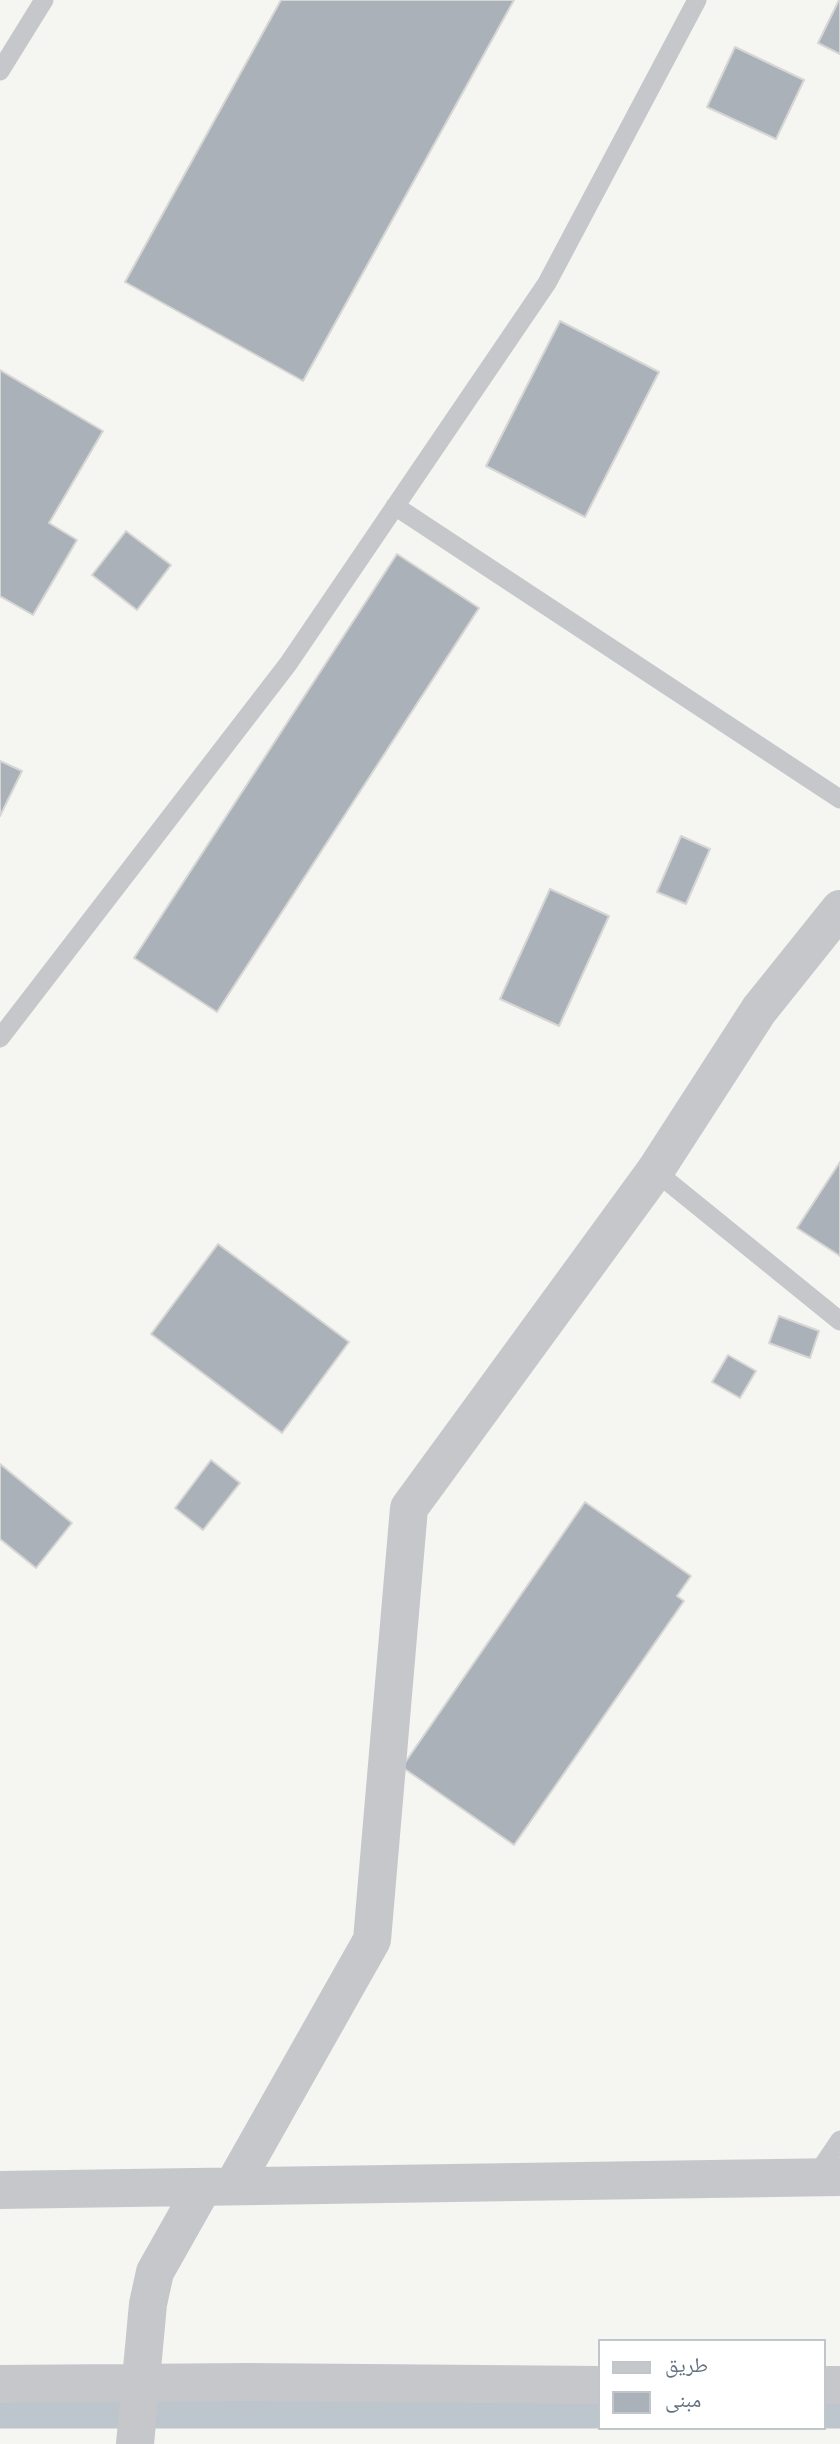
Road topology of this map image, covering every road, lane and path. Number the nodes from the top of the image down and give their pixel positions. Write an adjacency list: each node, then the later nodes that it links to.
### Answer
1 (44, 0): 3 (lane)
2 (697, 0): 4 (lane)
3 (0, 71)
4 (395, 506): 5 (lane); 7 (lane)
5 (840, 799)
6 (840, 909): 8 (street)
7 (0, 1038)
8 (655, 1171): 9 (lane); 12 (street)
9 (840, 1321)
10 (840, 2140): 11 (lane)
11 (827, 2177): 12 (street)
12 (218, 2187): 13 (street); 14 (street)
13 (0, 2190)
14 (140, 2383): 15 (street); 16 (street); 17 (street)
15 (0, 2384)
16 (598, 2385)
17 (136, 2435)

